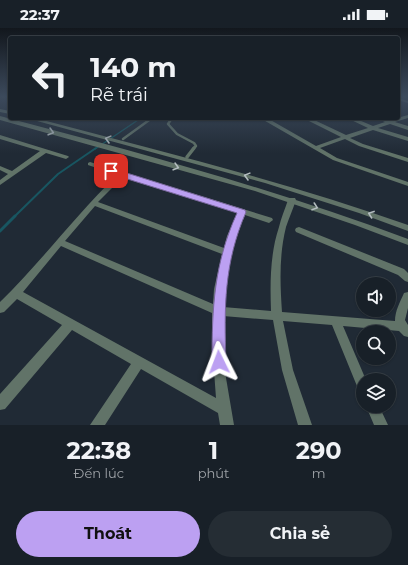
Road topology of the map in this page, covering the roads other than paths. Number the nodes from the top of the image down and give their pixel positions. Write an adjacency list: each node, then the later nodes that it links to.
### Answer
1 (0, 118): 29 (street, one-way to 29)
2 (36, 120): 28 (street, one-way to 2)
3 (149, 120): 15 (lane)
4 (171, 120): 20 (lane)
5 (266, 120): 17 (street)
6 (310, 120): 14 (street)
7 (354, 120): 11 (street)
8 (384, 120): 10 (street)
9 (395, 120): 10 (street)
10 (389, 122): 11 (street); 12 (street)
11 (372, 128): 14 (street); 16 (street)
12 (408, 128)
13 (0, 137): 18 (street)
14 (344, 138): 17 (street); 21 (street)
15 (123, 139)
16 (408, 139)
17 (314, 148): 27 (street)
18 (44, 151): 19 (street); 24 (street)
19 (66, 157)
20 (187, 157)
21 (408, 160)
22 (90, 164): 25 (street)
23 (0, 168): 24 (street)
24 (12, 173): 26 (street)
25 (122, 174): 30 (street); 31 (street)
26 (0, 183)
27 (408, 184)
28 (298, 190): 29 (street); 33 (street, one-way to 28)
29 (292, 200): 36 (street, one-way to 36); 43 (street)
30 (93, 203): 35 (street); 37 (street)
31 (242, 212): 32 (street); 37 (street)
32 (269, 220)
33 (408, 228)
34 (299, 230): 38 (street)
35 (60, 242): 39 (street); 42 (street)
36 (408, 242)
37 (226, 252): 42 (street)
38 (408, 278)
39 (15, 293): 41 (street); 45 (street)
40 (408, 296): 46 (street)
41 (0, 309)
42 (218, 311): 43 (street); 50 (street)
43 (277, 316): 44 (street); 54 (street)
44 (336, 321): 46 (street); 48 (street)
45 (70, 324): 47 (street); 49 (street)
46 (404, 329)
47 (139, 362): 50 (street); 52 (street)
48 (357, 373)
49 (0, 404)
50 (224, 409): 53 (street)
51 (375, 413): 55 (street)
52 (97, 425)
53 (227, 425)
54 (305, 425)
55 (381, 425)

